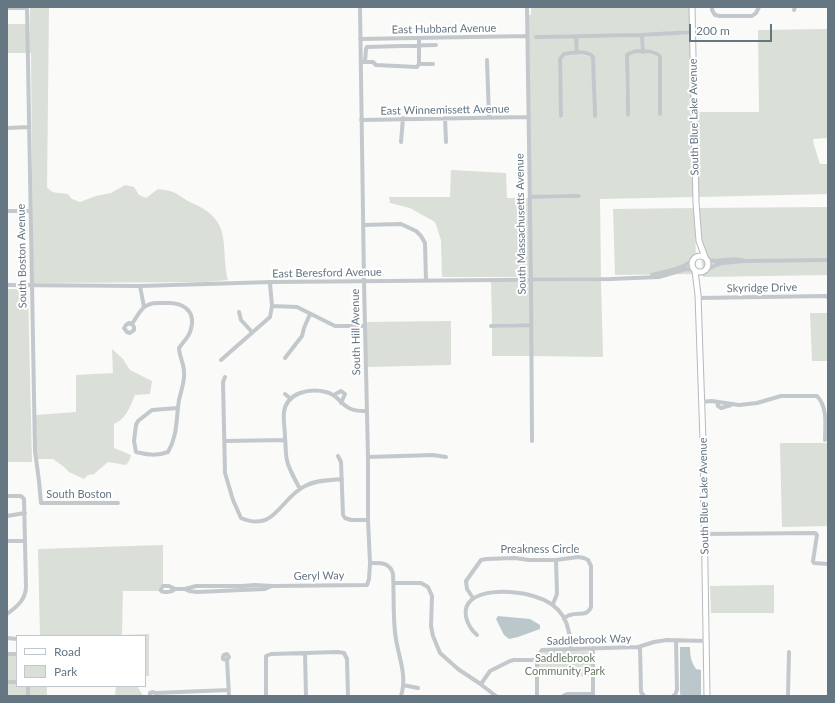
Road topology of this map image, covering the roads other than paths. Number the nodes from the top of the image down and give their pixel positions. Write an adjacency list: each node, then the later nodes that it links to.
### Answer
1 (27, 7): 7 (street); 32 (street, South Boston Avenue)
2 (360, 7): 14 (street, South Hill Avenue)
3 (527, 7): 10 (street, South Massachusetts Avenue)
4 (692, 7): 8 (main road, South Blue Lake Avenue)
5 (712, 7): 6 (street)
6 (758, 7)
7 (7, 8)
8 (692, 32): 9 (street); 41 (main road, South Blue Lake Avenue)
9 (642, 35): 12 (street); 17 (street)
10 (527, 36): 13 (street, East Hubbard Avenue); 28 (street, South Massachusetts Avenue)
11 (536, 37): 12 (street)
12 (576, 37): 18 (street)
13 (419, 38): 14 (street, East Hubbard Avenue); 16 (street)
14 (360, 39): 20 (street, South Hill Avenue)
15 (436, 45): 16 (street)
16 (419, 46): 20 (street); 21 (street)
17 (643, 52): 23 (street); 24 (street)
18 (577, 53): 25 (street); 26 (street)
19 (487, 60): 27 (street)
20 (363, 62): 21 (street); 31 (street, South Hill Avenue)
21 (419, 64): 22 (street)
22 (434, 64)
23 (660, 114)
24 (628, 115)
25 (561, 116)
26 (595, 116)
27 (489, 117): 28 (street, East Winnemissett Avenue); 30 (street, East Winnemissett Avenue)
28 (529, 117): 37 (street, South Massachusetts Avenue)
29 (403, 118): 30 (street, East Winnemissett Avenue); 31 (street, East Winnemissett Avenue); 34 (street)
30 (445, 118): 35 (street)
31 (361, 120): 40 (street, South Hill Avenue)
32 (29, 127): 33 (street); 39 (street, South Boston Avenue)
33 (7, 128)
34 (401, 142)
35 (446, 142)
36 (579, 196): 37 (street)
37 (530, 197): 49 (street, South Massachusetts Avenue)
38 (7, 211): 39 (street)
39 (31, 211): 54 (street, South Boston Avenue)
40 (364, 225): 50 (street); 52 (street, South Hill Avenue)
41 (697, 228): 42 (main road, South Blue Lake Avenue); 43 (main road, South Blue Lake Avenue)
42 (695, 258): 43 (main road); 46 (main road); 48 (street, East Beresford Avenue)
43 (706, 258): 45 (street); 47 (main road)
44 (828, 260): 45 (street)
45 (744, 261): 47 (street)
46 (694, 270): 47 (main road); 48 (street, East Beresford Avenue); 57 (main road, South Blue Lake Avenue)
47 (705, 271): 57 (main road, South Blue Lake Avenue)
48 (648, 277): 49 (street, East Beresford Avenue)
49 (531, 280): 50 (street, East Beresford Avenue); 63 (street, South Massachusetts Avenue)
50 (426, 281): 52 (street, East Beresford Avenue)
51 (270, 282): 52 (street, East Beresford Avenue); 55 (street, East Beresford Avenue); 58 (street)
52 (364, 282): 64 (street, South Hill Avenue)
53 (7, 285): 54 (street, East Beresford Avenue)
54 (32, 285): 55 (street, East Beresford Avenue); 87 (street, South Boston Avenue)
55 (140, 286): 59 (street)
56 (827, 296): 57 (street, Skyridge Drive)
57 (698, 297): 73 (main road, South Blue Lake Avenue)
58 (272, 306): 61 (street); 66 (street)
59 (144, 307): 62 (street); 75 (street)
60 (239, 312): 66 (street)
61 (310, 314): 64 (street); 67 (street)
62 (132, 324)
63 (532, 325): 65 (street); 80 (street, South Massachusetts Avenue)
64 (365, 326): 76 (street, South Hill Avenue)
65 (491, 326)
66 (252, 332): 68 (street)
67 (285, 358)
68 (221, 360)
69 (225, 377): 79 (street)
70 (285, 394): 72 (street)
71 (334, 395): 72 (street); 74 (street); 74 (street)
72 (291, 399): 77 (street)
73 (701, 402): 78 (street); 92 (main road, South Blue Lake Avenue)
74 (341, 403): 76 (street)
75 (178, 408): 75 (street)
76 (366, 411): 83 (street, South Hill Avenue)
77 (285, 440): 79 (street); 85 (street)
78 (825, 440)
79 (225, 441): 85 (street)
80 (532, 441)
81 (338, 456): 84 (street)
82 (446, 457): 83 (street)
83 (368, 458): 91 (street, South Hill Avenue)
84 (342, 479): 85 (street); 91 (street)
85 (300, 489)
86 (7, 496): 89 (street)
87 (41, 503): 88 (street, South Boston)
88 (118, 503)
89 (25, 513): 90 (street); 94 (street)
90 (7, 516)
91 (368, 520): 96 (street, South Hill Avenue)
92 (704, 534): 97 (street); 111 (main road, South Blue Lake Avenue)
93 (7, 541): 94 (street)
94 (24, 541): 107 (street)
95 (556, 560): 105 (street, Preakness Circle); 106 (street); 108 (street, Preakness Circle)
96 (370, 563): 98 (street); 99 (street, South Hill Avenue)
97 (828, 564)
98 (394, 583): 119 (street); 120 (street)
99 (367, 585): 101 (street, Geryl Way)
100 (207, 586): 101 (street, Geryl Way); 103 (street, Geryl Way); 104 (street)
101 (244, 588): 104 (street, Geryl Way)
102 (175, 589): 103 (street, Geryl Way)
103 (185, 589): 104 (street, Geryl Way)
104 (207, 591)
105 (473, 598): 106 (street); 109 (street)
106 (553, 604): 108 (street)
107 (7, 614)
108 (564, 619): 114 (street)
109 (477, 635)
110 (676, 640): 111 (street, Saddlebrook Way); 112 (street, Saddlebrook Way); 135 (street)
111 (707, 641): 136 (main road, South Blue Lake Avenue)
112 (640, 647): 113 (street, Saddlebrook Way); 134 (street)
113 (592, 648): 114 (street, Saddlebrook Way); 124 (street)
114 (571, 649): 118 (street, Saddlebrook Way)
115 (789, 652): 137 (street)
116 (305, 653): 127 (street); 128 (street); 129 (street)
117 (227, 660): 122 (street)
118 (537, 660): 119 (street); 132 (street, Saddlebrook Way)
119 (481, 684): 131 (street)
120 (403, 685): 121 (street); 130 (street)
121 (418, 688)
122 (229, 690): 123 (street); 126 (street)
123 (156, 694): 125 (street)
124 (593, 695): 133 (street)
125 (150, 696)
126 (229, 696)
127 (266, 696)
128 (306, 696)
129 (348, 696)
130 (401, 696)
131 (496, 696)
132 (537, 696)
133 (563, 696)
134 (644, 696)
135 (673, 696)
136 (707, 696)
137 (788, 696)

